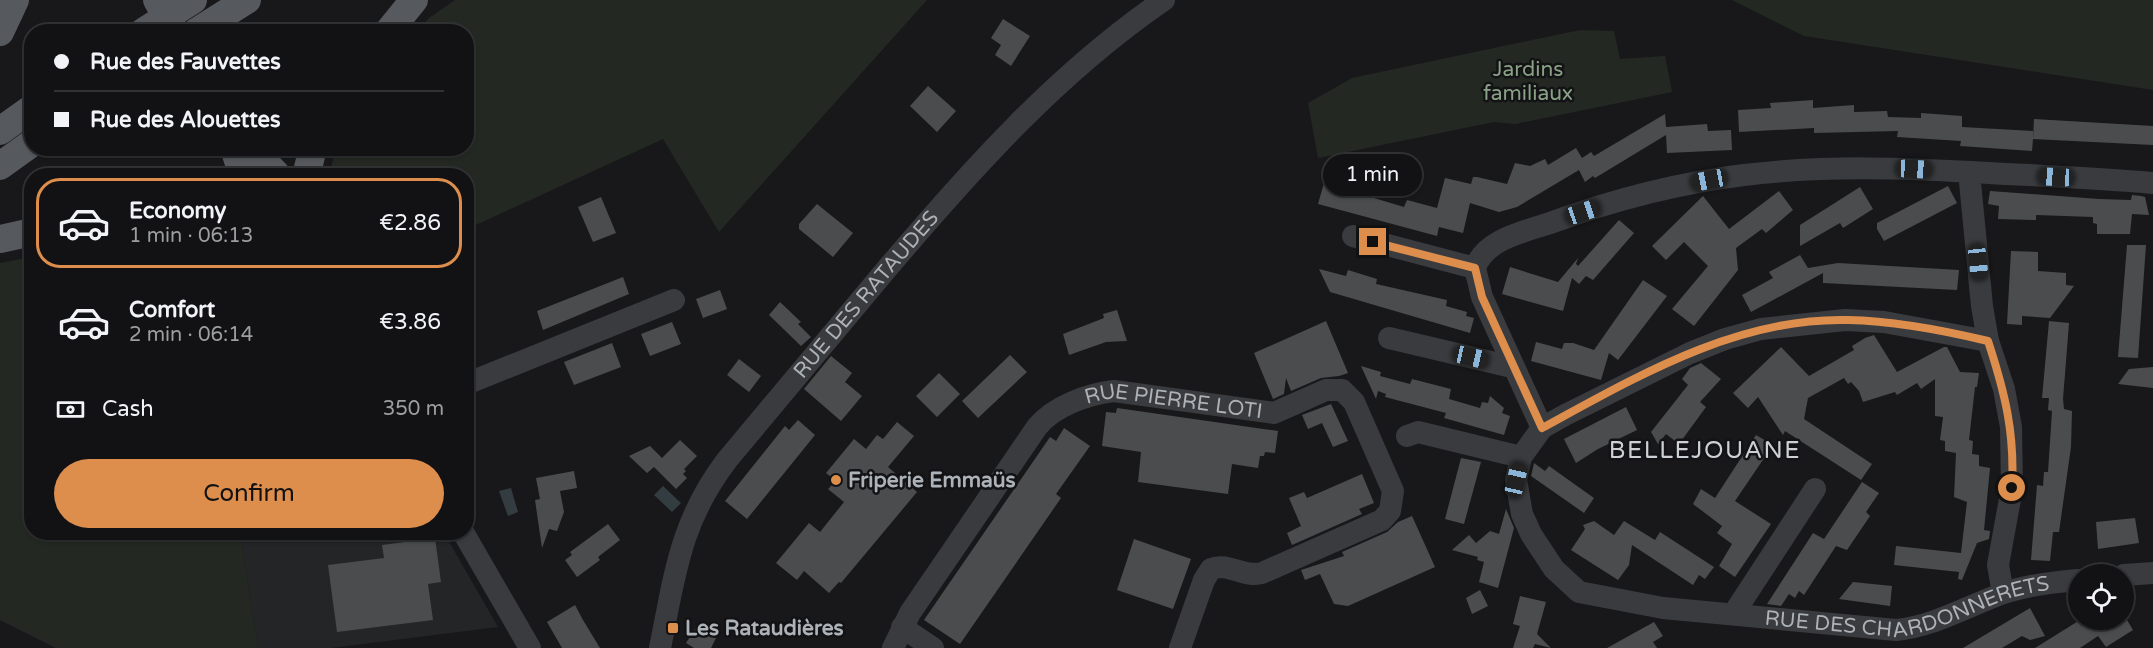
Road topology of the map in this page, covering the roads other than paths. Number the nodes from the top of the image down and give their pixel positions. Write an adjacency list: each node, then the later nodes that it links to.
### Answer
1 (15, 0): 11 (main road)
2 (157, 0): 8 (main road, bridge)
3 (193, 0): 7 (main road)
4 (247, 0): 9 (main road)
5 (414, 0): 10 (main road)
6 (1164, 0): 42 (street, RUE DES RATAUDES)
7 (156, 24)
8 (170, 24)
9 (209, 24)
10 (394, 24)
11 (0, 32)
12 (24, 114): 13 (main road)
13 (0, 130)
14 (24, 149): 16 (main road)
15 (259, 156): 17 (main road)
16 (0, 166)
17 (270, 168)
18 (1970, 172): 19 (street); 23 (street); 26 (street)
19 (2153, 183)
20 (24, 234): 22 (main road)
21 (1353, 236): 23 (street)
22 (0, 238)
23 (1475, 268): 27 (street)
24 (674, 300): 28 (street)
25 (1389, 338): 27 (street)
26 (1988, 341): 29 (street); 37 (street)
27 (1512, 367): 29 (street)
28 (474, 381)
29 (1542, 428): 31 (street)
30 (1407, 436): 31 (street)
31 (1521, 457): 38 (street, RUE DES CHARDONNERETS)
32 (1815, 489): 38 (street, RUE DES CHARDONNERETS)
33 (468, 540): 41 (street)
34 (2153, 573): 35 (street)
35 (2134, 574)
36 (2068, 581): 37 (street, RUE DES CHARDONNERETS)
37 (2003, 593): 40 (street, RUE DES CHARDONNERETS)
38 (1734, 613): 40 (street, RUE DES CHARDONNERETS)
39 (902, 627): 43 (street, RUE PIERRE LOTI); 44 (street); 45 (street, RUE PIERRE LOTI)
40 (1896, 639)
41 (530, 648)
42 (660, 648)
43 (893, 648)
44 (933, 648)
45 (1179, 648)

